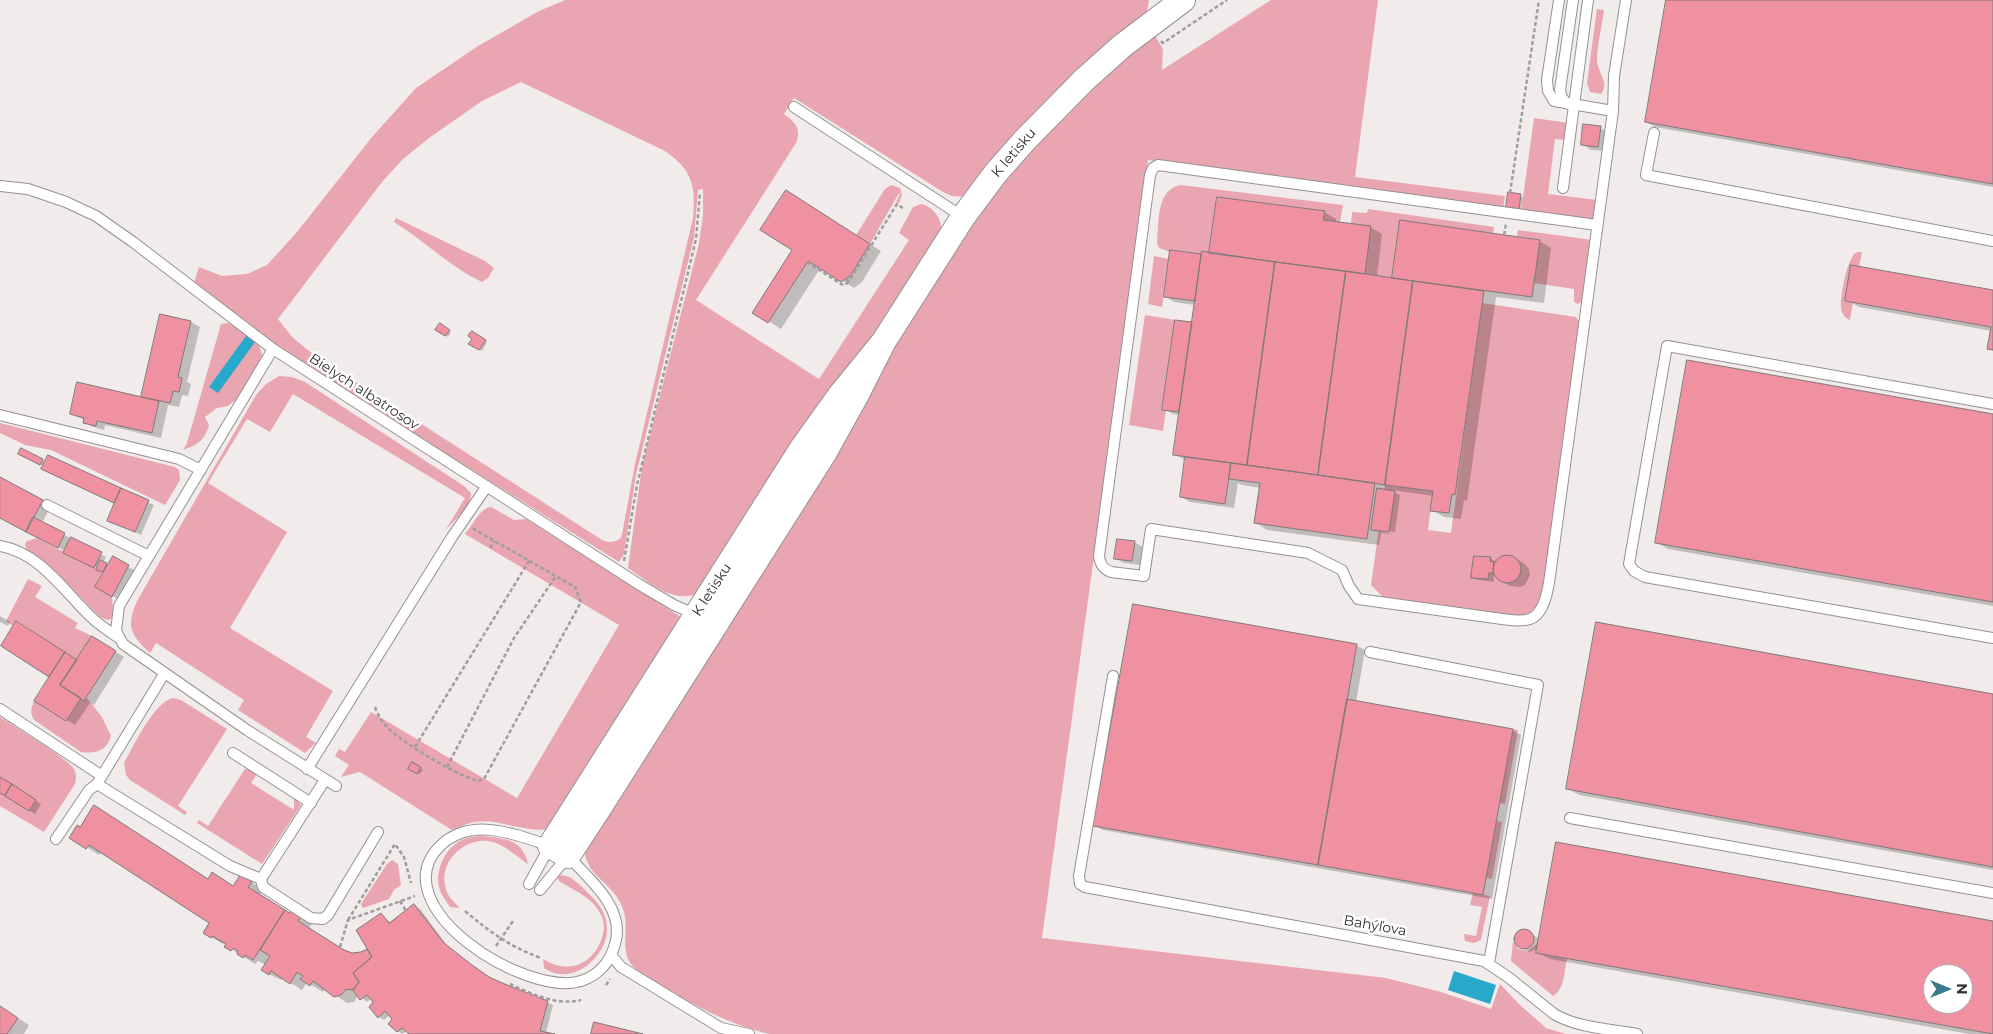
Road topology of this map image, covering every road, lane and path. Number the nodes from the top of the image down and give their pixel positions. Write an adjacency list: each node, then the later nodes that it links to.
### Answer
1 (1227, 0): 7 (path)
2 (1539, 0): 15 (path)
3 (1559, 0): 8 (lane)
4 (1573, 0): 8 (lane)
5 (1588, 0): 8 (lane)
6 (1626, 0): 10 (lane)
7 (1166, 17): 17 (street, K letisku)
8 (1571, 105): 10 (lane); 13 (lane)
9 (794, 107): 17 (lane)
10 (1613, 111): 18 (lane)
11 (1654, 132): 19 (lane)
12 (0, 186): 21 (lane, Bielych albatrosov)
13 (1564, 188)
14 (700, 192): 33 (path)
15 (1510, 193)
16 (904, 209): 20 (path)
17 (963, 217): 35 (street, K letisku)
18 (1597, 225): 18 (lane)
19 (1993, 241)
20 (807, 262)
21 (273, 349): 24 (lane); 25 (lane, Bielych albatrosov)
22 (1993, 404): 37 (lane)
23 (0, 415): 24 (lane)
24 (200, 470): 31 (lane)
25 (487, 486): 27 (lane); 33 (lane, Bielych albatrosov)
26 (47, 505): 31 (lane)
27 (462, 522): 28 (path); 46 (lane)
28 (495, 541): 30 (path); 32 (path)
29 (0, 546): 36 (lane)
30 (490, 548)
31 (149, 556): 36 (lane)
32 (529, 561): 34 (path); 43 (path)
33 (620, 572): 35 (lane, Bielych albatrosov)
34 (556, 576): 45 (path); 45 (path)
35 (705, 620): 54 (street, K letisku)
36 (119, 638): 39 (lane)
37 (1993, 638)
38 (1370, 652): 71 (lane)
39 (164, 674): 46 (lane); 47 (lane)
40 (1113, 676): 71 (lane, Bahýľova)
41 (375, 707): 43 (path)
42 (0, 709): 47 (lane)
43 (415, 747): 45 (path)
44 (233, 753): 50 (lane)
45 (447, 768)
46 (307, 769): 48 (lane)
47 (99, 780): 53 (lane); 55 (lane)
48 (325, 780): 49 (lane); 50 (lane)
49 (336, 786)
50 (311, 803): 55 (lane)
51 (1570, 818): 59 (lane)
52 (378, 832): 55 (lane)
53 (56, 840)
54 (559, 851): 57 (lane); 58 (lane); 68 (lane); 69 (lane)
55 (261, 879)
56 (411, 883): 64 (path)
57 (529, 884)
58 (540, 890)
59 (1993, 893)
60 (415, 896): 61 (path)
61 (400, 901): 62 (path); 64 (path)
62 (406, 910)
63 (465, 911): 66 (path)
64 (348, 920): 67 (path)
65 (513, 921): 66 (path)
66 (501, 939): 69 (path); 70 (path)
67 (340, 947)
68 (612, 956): 69 (lane); 72 (lane)
69 (489, 957)
70 (541, 958)
71 (1489, 963): 73 (lane, Bahýľova)
72 (748, 1034)
73 (1637, 1034)

